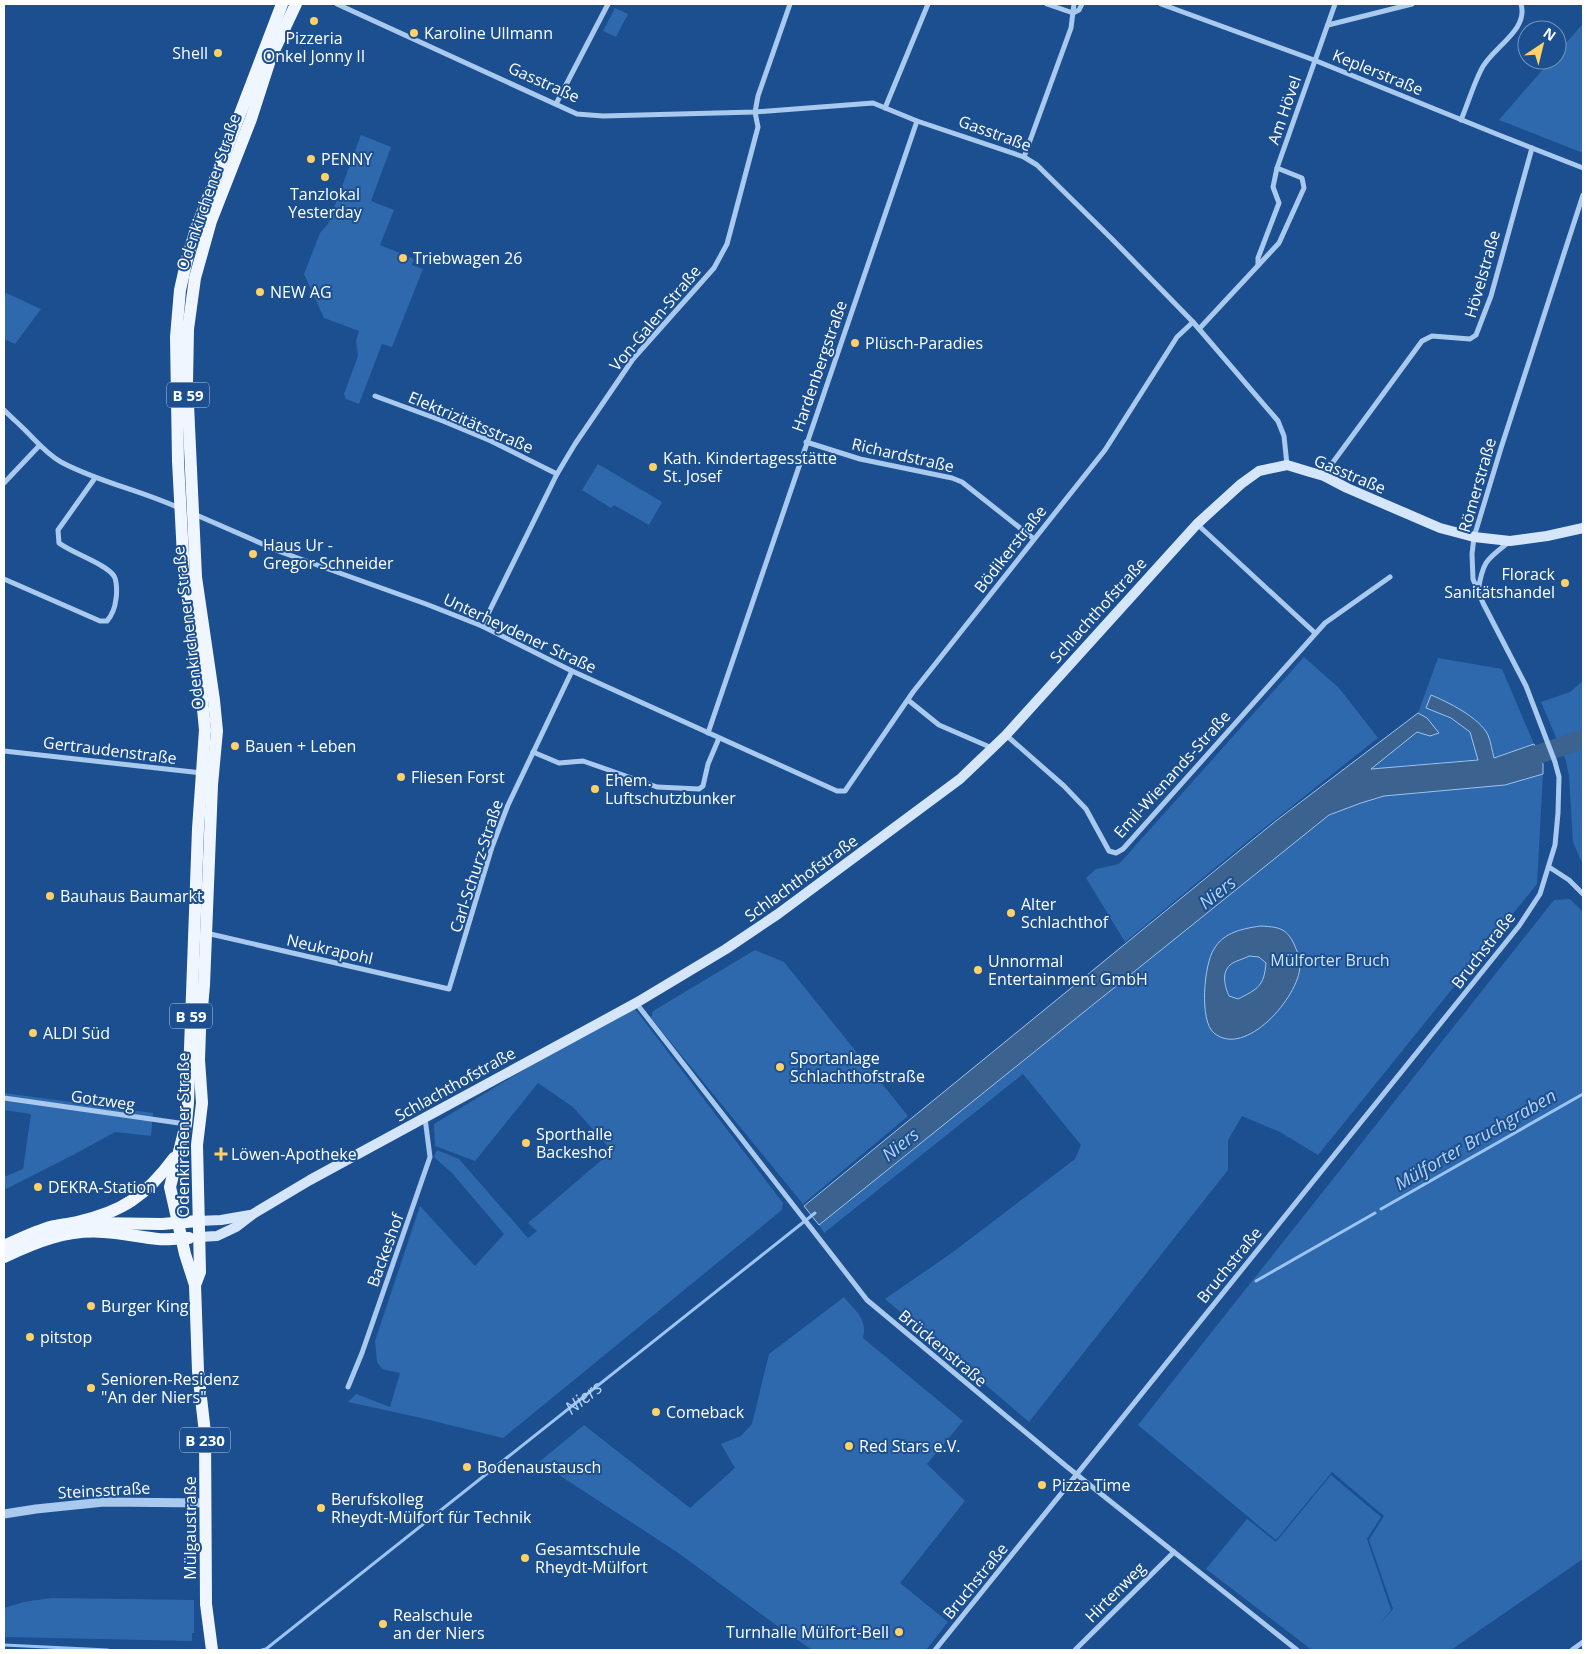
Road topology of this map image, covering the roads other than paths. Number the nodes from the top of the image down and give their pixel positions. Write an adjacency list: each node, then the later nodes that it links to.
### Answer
1 (282, 4): 39 (main road, Odenkirchener Straße / B 59)
2 (296, 4): 39 (main road, Odenkirchener Straße / B 59)
3 (337, 4): 17 (street, Gasstraße)
4 (608, 4): 17 (street)
5 (790, 4): 19 (street, Von-Galen-Straße)
6 (928, 4): 18 (street)
7 (1046, 4): 14 (street)
8 (1074, 4): 14 (street)
9 (1082, 4): 14 (street)
10 (1161, 4): 16 (street, Keplerstraße)
11 (1335, 4): 15 (street, Am Hövel)
12 (1412, 4): 15 (street)
13 (1521, 4): 20 (street)
14 (1073, 14): 23 (street)
15 (1328, 25): 16 (street, Am Hövel)
16 (1314, 60): 20 (street, Keplerstraße); 24 (street, Am Hövel)
17 (556, 104): 19 (street, Gasstraße)
18 (885, 108): 19 (street, Gasstraße); 21 (street, Gasstraße)
19 (755, 112): 35 (street, Von-Galen-Straße)
20 (1461, 120): 22 (street, Keplerstraße)
21 (917, 121): 23 (street, Gasstraße); 32 (street, Hardenbergstraße)
22 (1532, 148): 25 (street, Keplerstraße); 36 (street, Hövelstraße)
23 (1024, 157): 28 (street, Gasstraße)
24 (1277, 168): 27 (street, Am Hövel); 27 (street, Am Hövel)
25 (1583, 168)
26 (1583, 195): 42 (street, Römerstraße)
27 (1258, 265): 29 (street, Am Hövel)
28 (1193, 322): 29 (street, Gasstraße); 43 (street, Bödikerstraße)
29 (1199, 329): 34 (street, Gasstraße)
30 (375, 396): 35 (street, Elektrizitätsstraße)
31 (4, 410): 33 (street, Unterheydener Straße)
32 (806, 442): 43 (street, Richardstraße); 52 (street, Hardenbergstraße)
33 (39, 446): 37 (street, Unterheydener Straße); 38 (street)
34 (1287, 465): 36 (main road, Gasstraße); 40 (main road, Schlachthofstraße)
35 (557, 474): 48 (street, Von-Galen-Straße)
36 (1324, 476): 42 (main road, Gasstraße)
37 (95, 478): 39 (street, Unterheydener Straße); 46 (street)
38 (4, 483)
39 (186, 510): 48 (street, Unterheydener Straße); 58 (main road, Odenkirchener Straße / B 59)
40 (1196, 524): 49 (street); 53 (main road, Schlachthofstraße)
41 (1583, 528): 44 (main road, Gasstraße)
42 (1474, 537): 44 (main road, Gasstraße); 47 (street, Römerstraße)
43 (1034, 539): 51 (street, Bödikerstraße)
44 (1510, 540): 47 (street)
45 (1390, 577): 49 (street, Emil-Wienands-Straße)
46 (4, 579)
47 (1478, 592): 60 (street, Römerstraße)
48 (482, 626): 50 (street, Unterheydener Straße)
49 (1315, 633): 53 (street, Emil-Wienands-Straße)
50 (572, 671): 52 (street, Unterheydener Straße); 57 (street, Carl-Schurz-Straße)
51 (908, 700): 55 (street); 59 (street, Bödikerstraße)
52 (708, 733): 54 (street, Unterheydener Straße)
53 (1006, 735): 55 (main road, Schlachthofstraße)
54 (719, 738): 57 (street); 59 (street, Unterheydener Straße)
55 (992, 748): 65 (main road, Schlachthofstraße)
56 (4, 751): 58 (street, Gertraudenstraße)
57 (533, 752): 64 (street, Carl-Schurz-Straße)
58 (208, 774): 63 (main road, Odenkirchener Straße / B 59)
59 (845, 791)
60 (1549, 867): 61 (street, Römerstraße); 62 (street)
61 (1540, 894): 81 (street, Bruchstraße)
62 (1583, 894)
63 (200, 931): 64 (street, Neukrapohl); 68 (main road, Odenkirchener Straße / B 59); 69 (main road, Odenkirchener Straße / B 59)
64 (449, 990)
65 (636, 1003): 67 (main road, Schlachthofstraße); 81 (street, Brückenstraße)
66 (4, 1098): 68 (street, Gotzweg)
67 (425, 1118): 71 (main road, Schlachthofstraße); 80 (street, Backeshof)
68 (186, 1124): 69 (street, Gotzweg); 70 (main road, Odenkirchener Straße / B 59)
69 (200, 1126): 72 (main road, Odenkirchener Straße / B 59)
70 (179, 1150): 73 (main road, B 59); 74 (main road, Odenkirchener Straße / B 230)
71 (253, 1214): 72 (main road, Schlachthofstraße); 75 (main road, Schlachthofstraße)
72 (198, 1221): 74 (main road, B 59); 75 (main road, Odenkirchener Straße / B 59)
73 (76, 1222): 74 (main road, B 59); 77 (main road, B 59)
74 (178, 1223): 76 (main road, Mülgaustraße / B 230)
75 (199, 1237): 76 (main road); 79 (main road, Mülgaustraße / B 59)
76 (181, 1238): 78 (main road); 79 (main road, Mülgaustraße / B 230)
77 (4, 1246)
78 (4, 1257)
79 (195, 1285): 82 (main road, Mülgaustraße / B 230)
80 (348, 1387)
81 (1077, 1474): 84 (street, Brückenstraße); 87 (street, Bruchstraße)
82 (206, 1503): 83 (street, Steinsstraße); 86 (main road, Mülgaustraße / B 230)
83 (4, 1514)
84 (1174, 1552): 88 (street, Hirtenweg); 89 (street, Brückenstraße)
85 (1583, 1642): 90 (street)
86 (212, 1647)
87 (935, 1650)
88 (1075, 1650)
89 (1297, 1650)
90 (1572, 1650)

